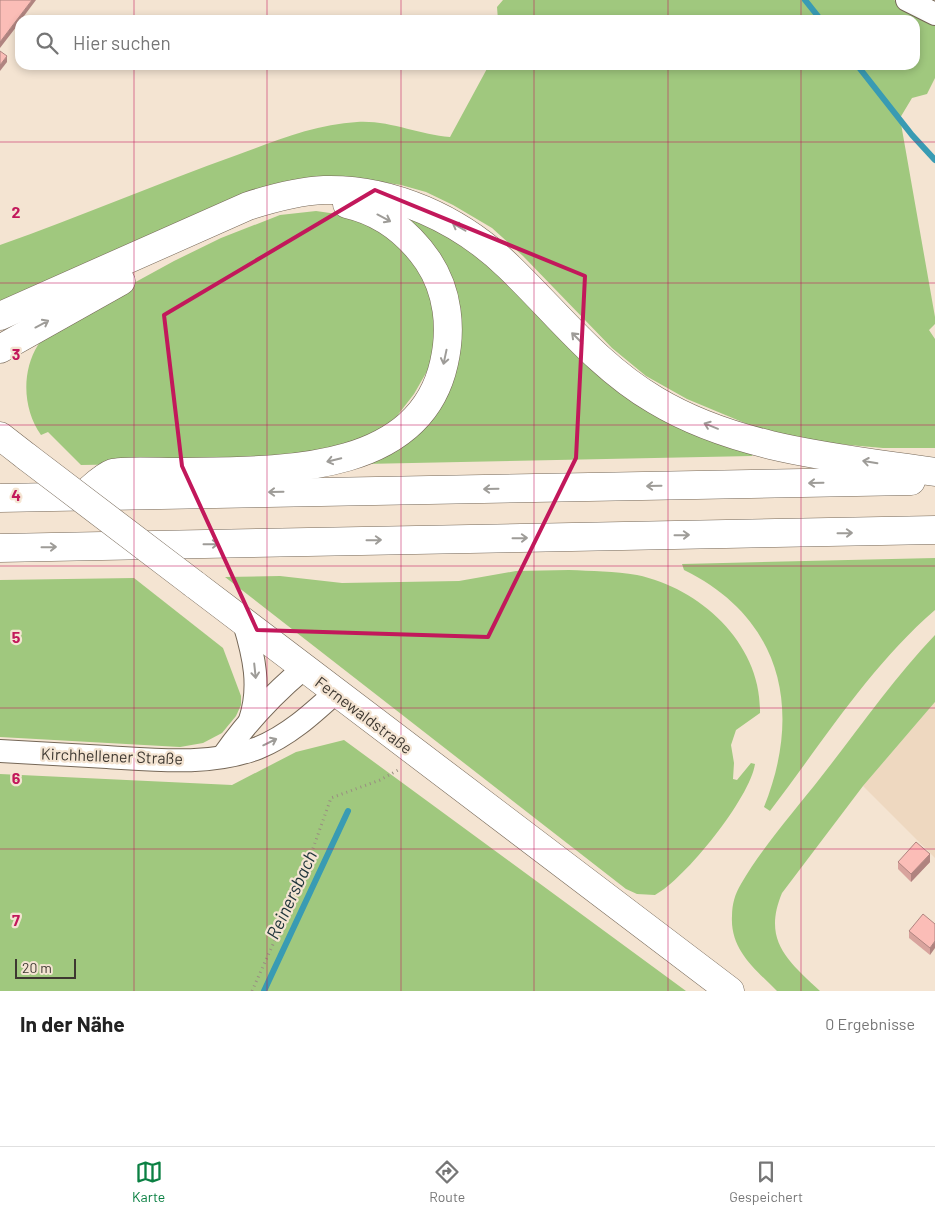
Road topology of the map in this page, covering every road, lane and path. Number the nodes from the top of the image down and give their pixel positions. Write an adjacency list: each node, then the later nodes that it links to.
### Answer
1 (907, 0): 2 (street)
2 (935, 14)
3 (0, 316): 6 (main road, one-way to 3)
4 (0, 349): 8 (main road, one-way to 8)
5 (0, 436): 12 (main road, Fernewaldstraße, bridge)
6 (935, 472)
7 (935, 481): 8 (main road, one-way to 8)
8 (82, 496): 9 (main road)
9 (0, 498)
10 (935, 530): 11 (main road, one-way to 10)
11 (0, 548)
12 (244, 624): 13 (main road, Fernewaldstraße); 15 (street, one-way to 15)
13 (303, 669): 14 (main road, Fernewaldstraße); 15 (street)
14 (335, 692): 17 (street, Kirchhellener Straße, one-way to 14); 18 (main road, Fernewaldstraße)
15 (250, 720): 17 (street)
16 (0, 751): 17 (street, Kirchhellener Straße)
17 (223, 756)
18 (420, 757): 19 (path); 20 (main road, Fernewaldstraße)
19 (252, 991)
20 (730, 991)

